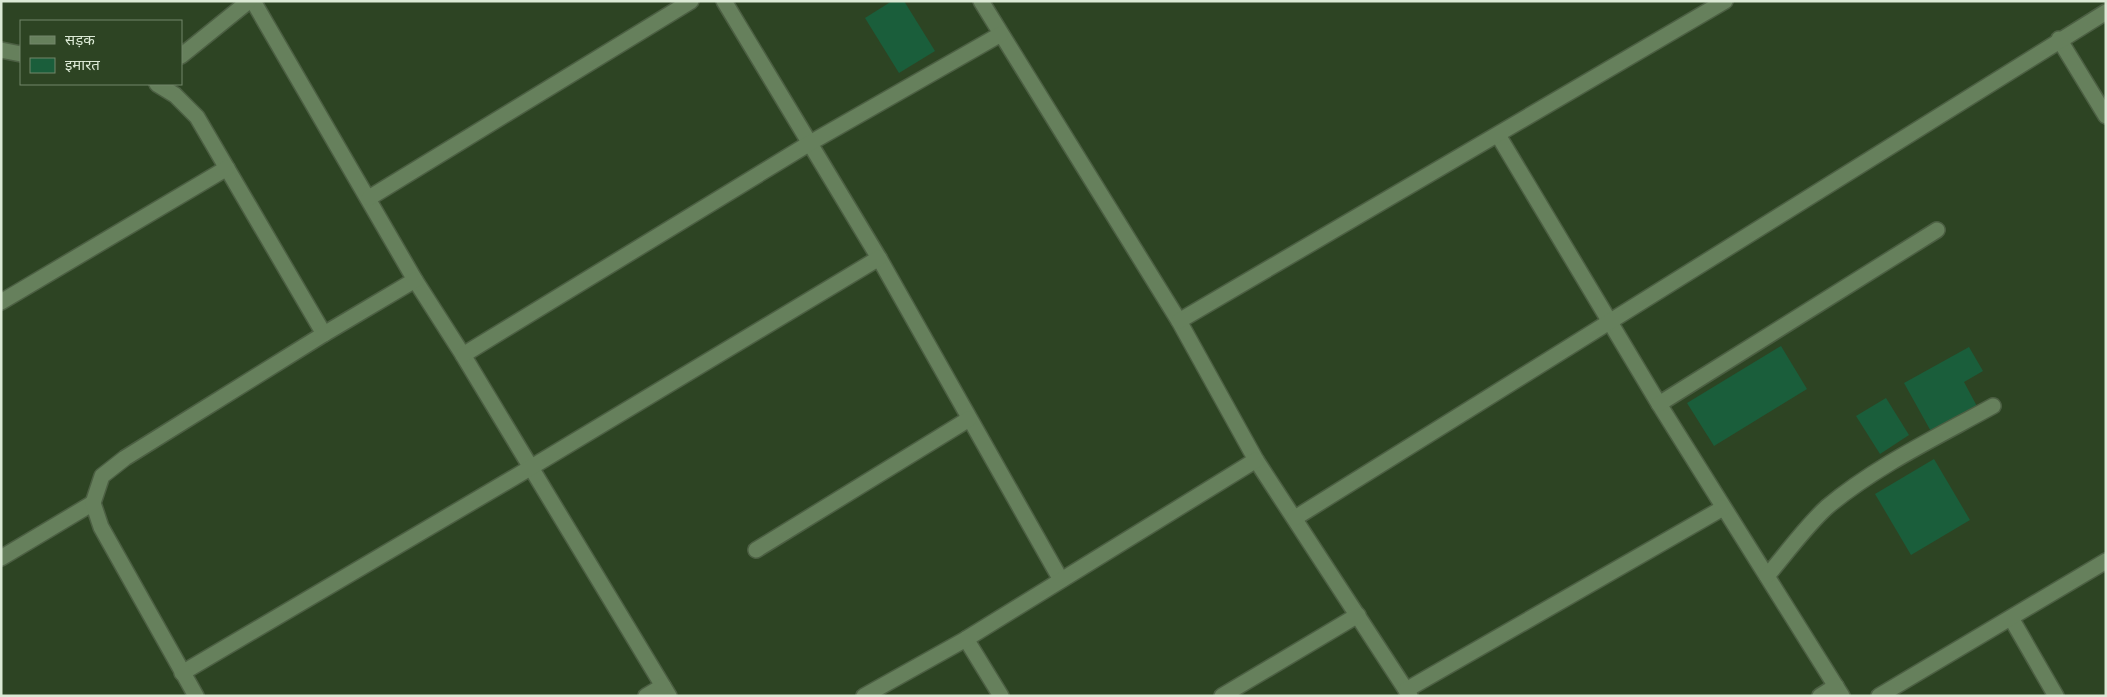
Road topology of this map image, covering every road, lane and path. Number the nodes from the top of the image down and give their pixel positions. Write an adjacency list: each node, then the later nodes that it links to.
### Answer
1 (249, 1): 12 (street)
2 (253, 1): 18 (street)
3 (690, 1): 18 (street)
4 (724, 1): 16 (street)
5 (981, 1): 8 (street)
6 (1725, 1): 15 (street)
7 (2106, 12): 9 (street)
8 (1001, 34): 16 (street); 23 (street)
9 (2059, 39): 14 (street); 24 (street)
10 (1, 50): 11 (street)
11 (20, 54)
12 (182, 55)
13 (159, 85): 17 (street)
14 (2106, 116)
15 (1498, 135): 23 (street); 24 (street)
16 (810, 144): 20 (street); 26 (street)
17 (227, 168): 22 (street); 25 (street)
18 (369, 198): 21 (street)
19 (1937, 230): 27 (street)
20 (879, 258): 29 (street); 31 (street)
21 (415, 280): 25 (street); 26 (street)
22 (1, 302)
23 (1179, 322): 30 (street)
24 (1611, 322): 27 (street); 34 (street)
25 (324, 334): 32 (street)
26 (463, 355): 31 (street)
27 (1659, 404): 33 (street)
28 (1993, 406): 38 (street)
29 (969, 419): 35 (street); 39 (street)
30 (1256, 460): 34 (street); 39 (street)
31 (530, 468): 43 (street); 44 (street)
32 (93, 502): 36 (street); 43 (street)
33 (1723, 508): 38 (street); 46 (street)
34 (1295, 518): 40 (street)
35 (756, 550)
36 (1, 558)
37 (2106, 561): 41 (street)
38 (1767, 576): 45 (street)
39 (1061, 580): 42 (street)
40 (1358, 615): 46 (street); 51 (street)
41 (2011, 618): 53 (street); 54 (street)
42 (966, 640): 49 (street); 50 (street)
43 (182, 673): 47 (street)
44 (666, 691): 48 (street)
45 (1839, 691): 52 (street)
46 (1408, 693)
47 (191, 694)
48 (646, 696)
49 (864, 696)
50 (1001, 696)
51 (1222, 696)
52 (1820, 696)
53 (1879, 696)
54 (2056, 696)

